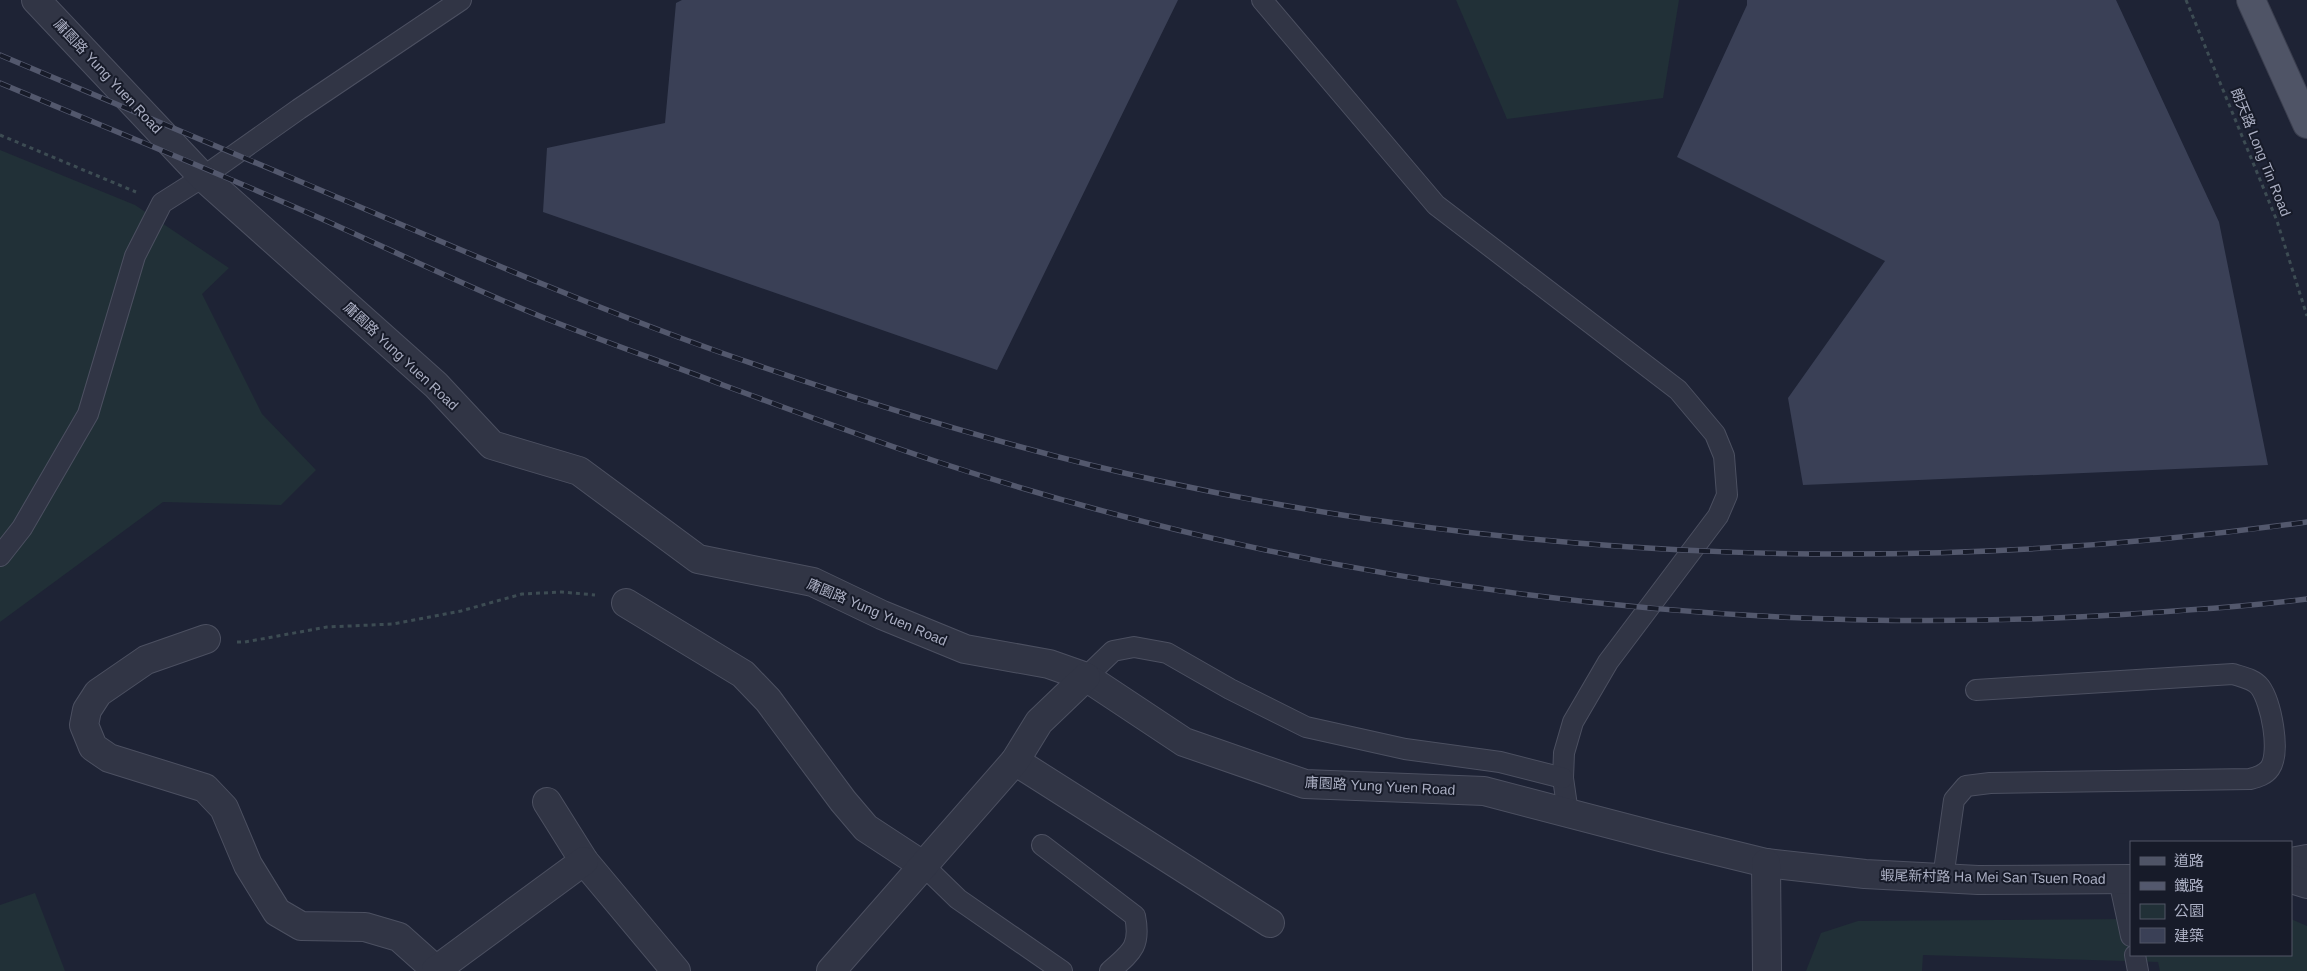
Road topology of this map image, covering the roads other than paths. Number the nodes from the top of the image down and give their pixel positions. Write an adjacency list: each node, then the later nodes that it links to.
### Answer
1 (36, 0): 6 (street, 庸園路 Yung Yuen Road)
2 (460, 0): 6 (lane)
3 (1262, 0): 13 (lane)
4 (2251, 0): 5 (main road)
5 (2307, 124)
6 (203, 177): 7 (lane); 10 (street, 庸園路 Yung Yuen Road)
7 (0, 556)
8 (626, 603): 22 (street)
9 (206, 639): 31 (street)
10 (1086, 677): 12 (street); 13 (lane); 14 (street, 庸園路 Yung Yuen Road)
11 (1976, 690): 23 (lane)
12 (1015, 761): 22 (street); 27 (street)
13 (1563, 778): 16 (lane)
14 (1484, 791): 16 (street, 蝦尾新村路 Ha Mei San Tsuen Road)
15 (547, 802): 19 (street)
16 (1568, 812): 21 (street, 蝦尾新村路 Ha Mei San Tsuen Road)
17 (1042, 845): 34 (lane)
18 (2307, 859): 20 (street)
19 (584, 861): 31 (street); 32 (street)
20 (2292, 862)
21 (1766, 863): 23 (street, 蝦尾新村路 Ha Mei San Tsuen Road); 35 (street)
22 (924, 866): 30 (lane); 33 (street)
23 (1942, 878): 24 (street, 蝦尾新村路 Ha Mei San Tsuen Road)
24 (2125, 879): 28 (lane)
25 (2292, 879): 26 (street)
26 (2307, 884)
27 (1270, 923)
28 (2130, 926)
29 (2135, 956): 36 (lane)
30 (1051, 968)
31 (436, 970)
32 (676, 971)
33 (831, 971)
34 (1110, 971)
35 (1767, 971)
36 (2138, 971)

